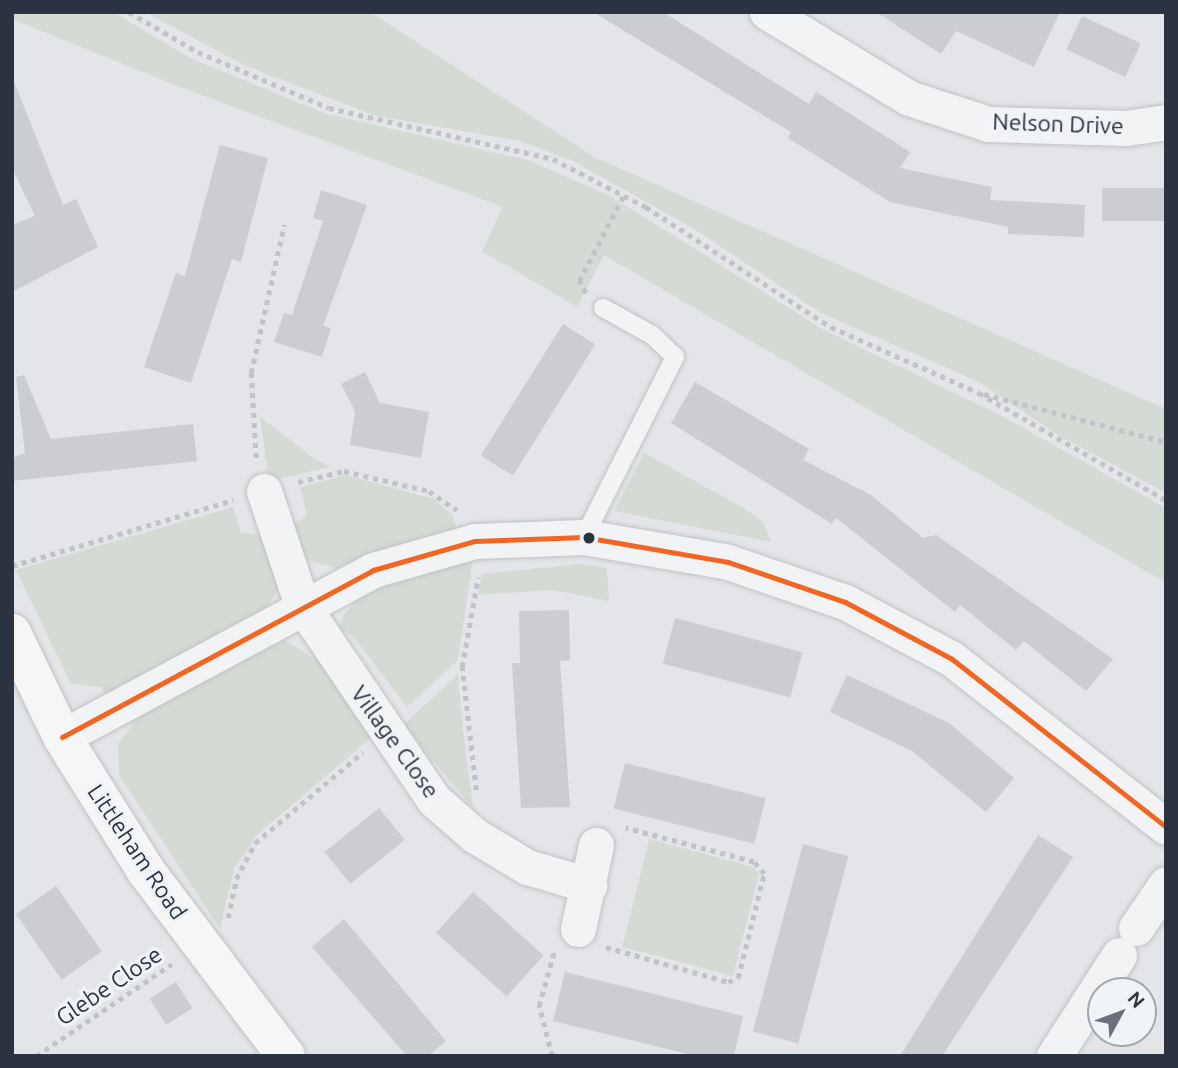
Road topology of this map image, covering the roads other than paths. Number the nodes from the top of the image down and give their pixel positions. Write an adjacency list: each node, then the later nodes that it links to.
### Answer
1 (767, 12): 2 (street, Nelson Drive)
2 (1166, 122)
3 (603, 308): 5 (lane)
4 (264, 491): 6 (street, Village Close)
5 (584, 537): 6 (street); 9 (street)
6 (302, 605): 8 (street); 12 (street, Village Close)
7 (12, 633): 8 (street, Littleham Road)
8 (62, 737): 14 (street, Littleham Road)
9 (1166, 827)
10 (606, 836): 12 (street)
11 (1166, 884): 15 (street)
12 (589, 885): 13 (street)
13 (578, 940)
14 (286, 1056)
15 (1054, 1056)

